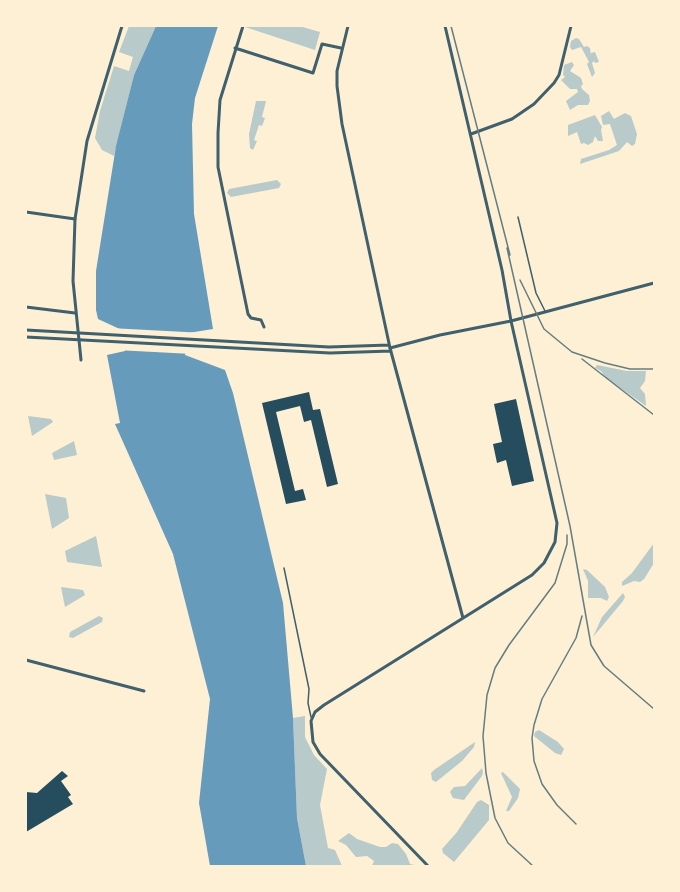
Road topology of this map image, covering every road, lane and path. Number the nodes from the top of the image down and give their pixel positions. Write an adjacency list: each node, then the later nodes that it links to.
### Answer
1 (122, 26): 11 (street)
2 (243, 26): 6 (street)
3 (348, 26): 7 (street)
4 (445, 26): 8 (street)
5 (571, 26): 8 (street)
6 (235, 48): 7 (street); 17 (street)
7 (341, 48): 20 (street)
8 (470, 134): 16 (street)
9 (26, 212): 11 (street)
10 (518, 217): 14 (lane)
11 (75, 219): 15 (street)
12 (654, 283): 14 (street)
13 (26, 307): 15 (street)
14 (545, 312): 16 (street)
15 (75, 313): 21 (street)
16 (511, 321): 20 (street); 23 (street)
17 (264, 327)
18 (26, 330): 20 (street)
19 (26, 337): 20 (street)
20 (390, 348): 23 (street)
21 (81, 360)
22 (284, 568): 26 (lane)
23 (463, 618): 26 (street)
24 (26, 660): 25 (street)
25 (144, 691)
26 (311, 721): 27 (street)
27 (428, 867)

